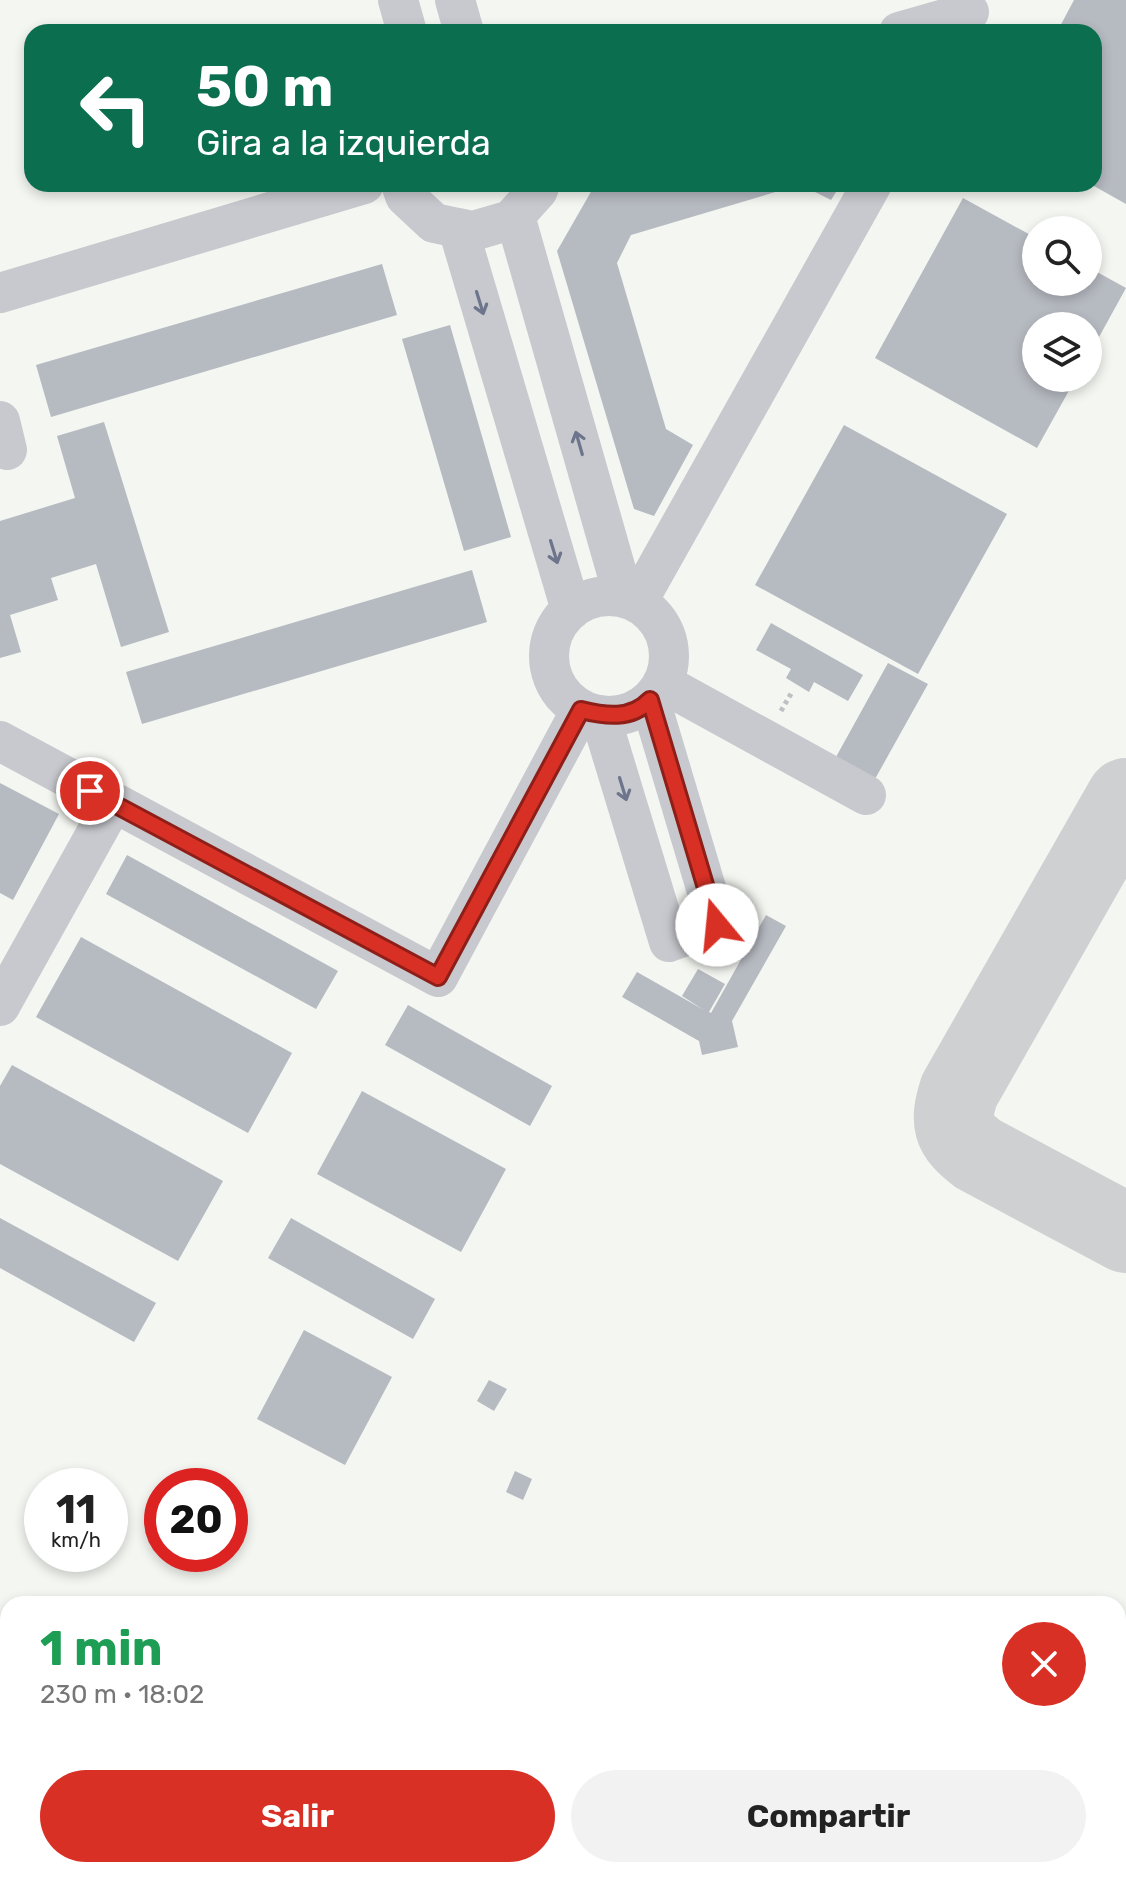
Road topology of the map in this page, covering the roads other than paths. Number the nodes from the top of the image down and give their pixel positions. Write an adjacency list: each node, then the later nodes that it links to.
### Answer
1 (398, 0): 4 (lane)
2 (455, 0): 5 (lane)
3 (967, 15): 6 (lane)
4 (405, 24)
5 (462, 24)
6 (931, 24)
7 (337, 192): 13 (lane)
8 (404, 192): 12 (lane)
9 (536, 192): 11 (lane)
10 (867, 192): 14 (lane)
11 (515, 216): 12 (lane); 14 (lane, one-way to 11)
12 (458, 228): 15 (lane, one-way to 15)
13 (0, 293)
14 (631, 600): 15 (lane); 16 (lane)
15 (571, 610): 17 (lane)
16 (657, 692): 17 (lane); 17 (lane, one-way to 16); 19 (lane)
17 (590, 712): 20 (lane)
18 (0, 741): 20 (lane)
19 (866, 795)
20 (113, 803): 21 (lane)
21 (0, 1006)

